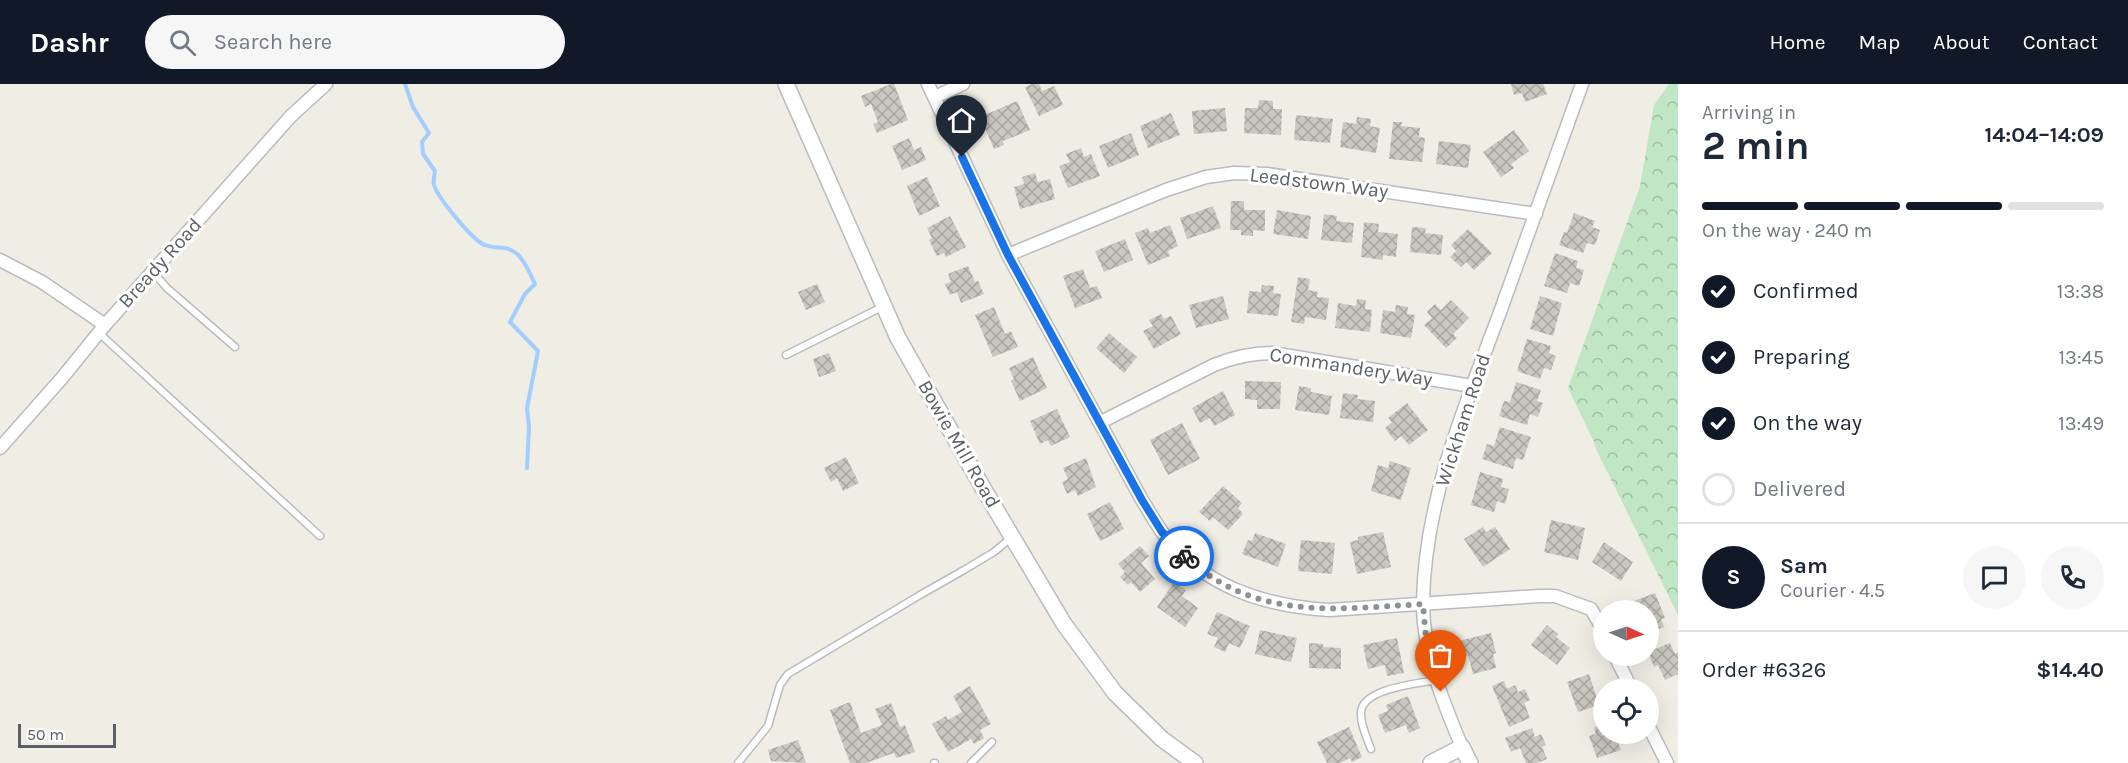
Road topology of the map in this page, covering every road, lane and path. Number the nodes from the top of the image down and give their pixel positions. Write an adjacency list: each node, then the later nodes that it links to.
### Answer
1 (326, 84): 10 (street, Bready Road)
2 (786, 84): 11 (street, Bowie Mill Road)
3 (927, 84): 6 (street)
4 (963, 84): 6 (street)
5 (1582, 84): 7 (street, Wickham Road)
6 (934, 98): 8 (street)
7 (1536, 214): 8 (street, Leedstown Way); 15 (street, Wickham Road)
8 (1008, 255): 16 (street)
9 (0, 260): 12 (street)
10 (153, 271): 12 (street, Bready Road); 13 (lane)
11 (885, 306): 14 (lane); 19 (street, Bowie Mill Road)
12 (102, 329): 17 (street, Bready Road); 18 (lane)
13 (235, 347)
14 (786, 356)
15 (1472, 386): 16 (street, Commandery Way); 20 (street, Wickham Road)
16 (1101, 422): 20 (street)
17 (0, 448)
18 (320, 536)
19 (1012, 537): 27 (lane); 29 (street, Bowie Mill Road)
20 (1423, 604): 21 (street); 22 (street, Wickham Road)
21 (1593, 613)
22 (1437, 680): 25 (street, Wickham Road); 26 (lane)
23 (992, 742): 28 (lane)
24 (1658, 744): 32 (street)
25 (1462, 747): 30 (street); 31 (street, Wickham Road)
26 (1371, 749)
27 (738, 763)
28 (971, 763)
29 (1195, 763)
30 (1431, 763)
31 (1470, 763)
32 (1667, 763)

